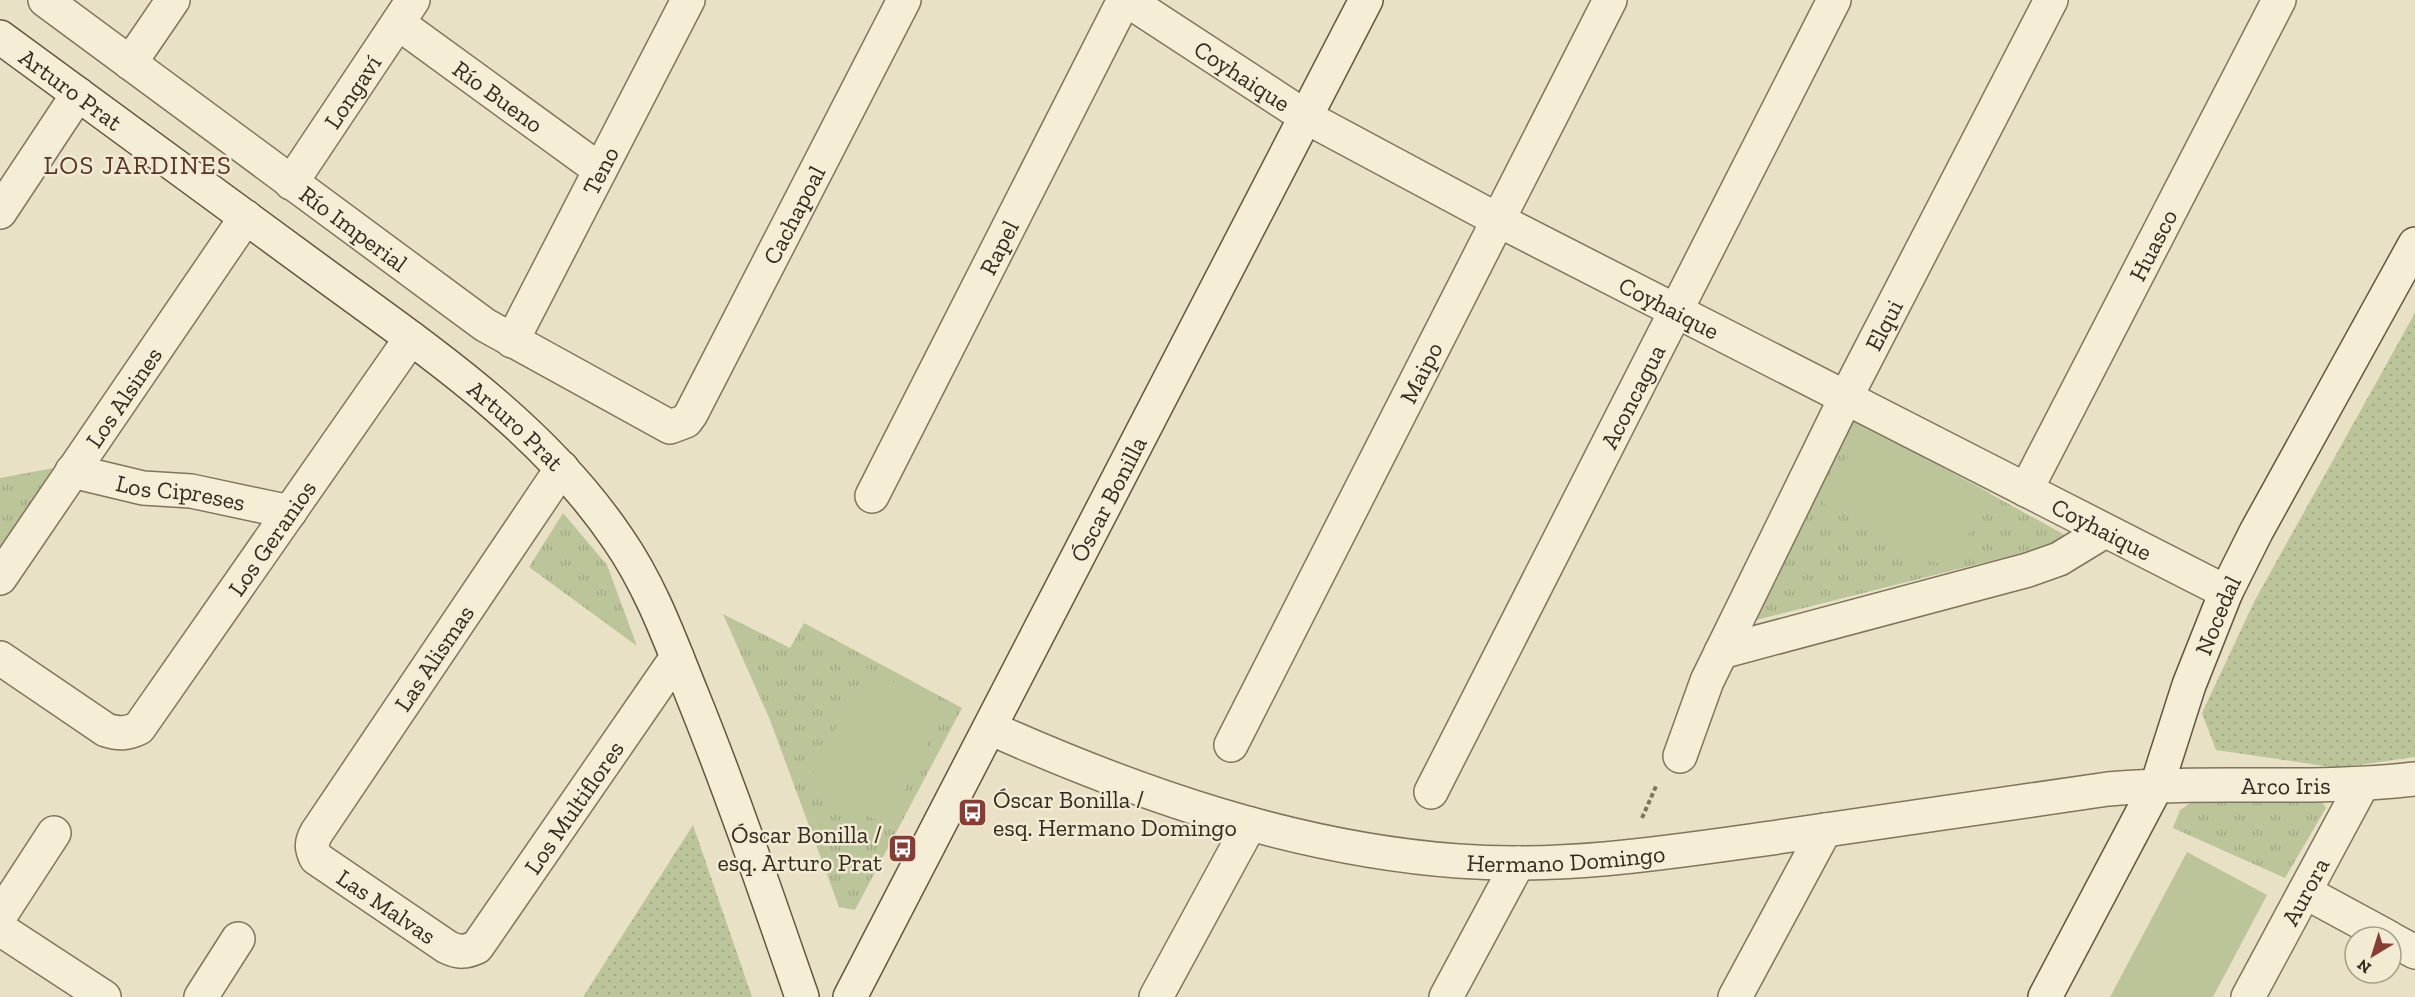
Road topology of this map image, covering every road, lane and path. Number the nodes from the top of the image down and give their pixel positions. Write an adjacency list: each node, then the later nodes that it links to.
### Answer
1 (45, 0): 13 (street, Río Imperial)
2 (173, 0): 13 (street)
3 (688, 0): 16 (street, Teno)
4 (904, 0): 26 (street, Cachapoal)
5 (1126, 0): 15 (street, Coyhaique); 30 (street, Rapel)
6 (1366, 0): 15 (street, Óscar Bonilla)
7 (1610, 0): 20 (street, Maipo)
8 (1834, 0): 22 (street, Aconcagua)
9 (2051, 0): 25 (street, Elqui)
10 (2279, 0): 29 (street, Huasco)
11 (406, 11): 16 (street, Río Bueno); 17 (street, Longaví)
12 (0, 37): 14 (street, Arturo Prat)
13 (130, 63): 17 (street, Río Imperial)
14 (78, 94): 18 (street); 19 (street, Arturo Prat)
15 (1306, 117): 20 (street, Coyhaique); 38 (street, Óscar Bonilla)
16 (600, 170): 24 (street, Teno)
17 (291, 183): 24 (street, Río Imperial)
18 (0, 212)
19 (246, 217): 23 (street, Arturo Prat); 28 (street, Los Alsines)
20 (1498, 220): 22 (street, Coyhaique); 39 (street, Maipo)
21 (2415, 244): 34 (street, Nocedal)
22 (1676, 312): 25 (street, Coyhaique); 44 (street, Aconcagua)
23 (411, 338): 27 (street, Arturo Prat); 31 (street, Los Geranios)
24 (512, 341): 26 (street, Río Imperial)
25 (1846, 397): 29 (street, Coyhaique); 35 (street, Elqui)
26 (678, 426)
27 (562, 468): 36 (street, Arturo Prat); 48 (street, Las Alismas)
28 (72, 471): 31 (street, Los Cipreses); 33 (street, Los Alsines)
29 (2026, 490): 32 (street, Coyhaique)
30 (872, 496)
31 (290, 512): 37 (street, Los Geranios)
32 (2105, 531): 34 (street, Coyhaique); 35 (street)
33 (0, 578)
34 (2226, 592): 42 (street, Nocedal)
35 (1721, 652): 40 (street, Elqui)
36 (677, 657): 56 (street, Los Multiflores); 59 (street, Arturo Prat)
37 (0, 658)
38 (990, 728): 45 (street, Hermano Domingo); 60 (street, Óscar Bonilla)
39 (1231, 745)
40 (1680, 756): 49 (path)
41 (2415, 779): 43 (street, Arco Iris)
42 (2157, 784): 43 (street, Arco Iris); 46 (street, Hermano Domingo); 64 (street, Nocedal)
43 (2362, 785): 51 (street, Aurora)
44 (1431, 792)
45 (1250, 824): 50 (street, Hermano Domingo); 61 (street)
46 (1825, 830): 49 (street, Hermano Domingo); 63 (street)
47 (54, 833): 52 (street)
48 (312, 850): 56 (street, Las Malvas)
49 (1624, 859): 50 (street, Hermano Domingo)
50 (1518, 863): 62 (street)
51 (2305, 892): 53 (street); 65 (street, Aurora)
52 (0, 916)
53 (2366, 925)
54 (0, 929): 57 (street)
55 (238, 939): 58 (street)
56 (467, 952)
57 (104, 997)
58 (201, 997)
59 (802, 997)
60 (850, 997)
61 (1156, 997)
62 (1446, 997)
63 (1735, 997)
64 (2046, 997)
65 (2248, 997)

